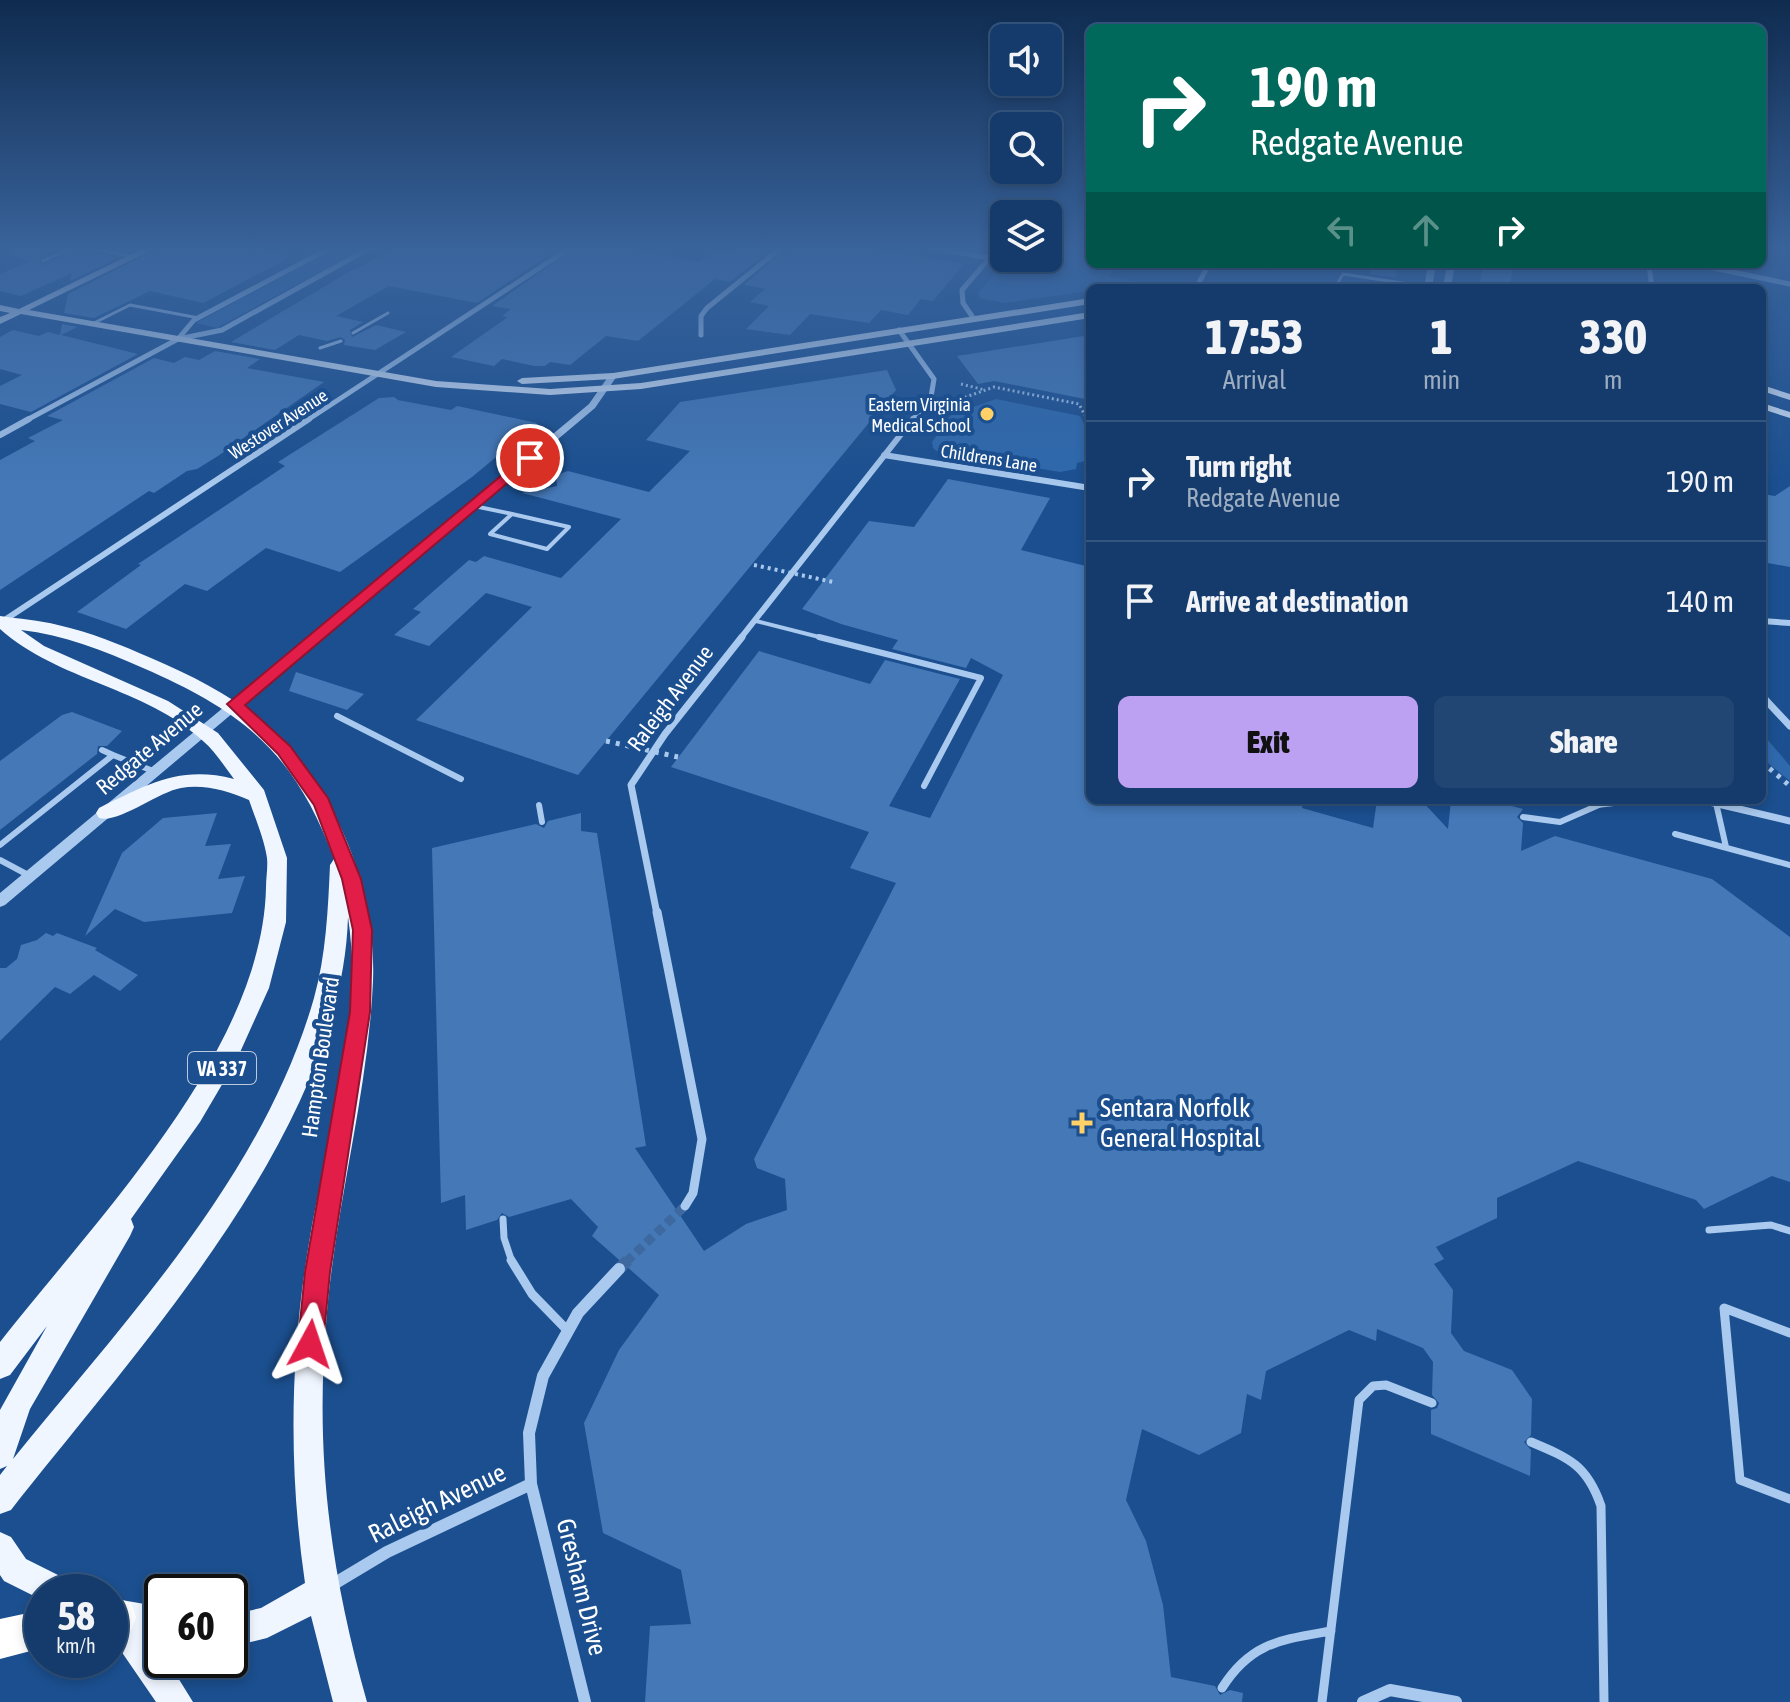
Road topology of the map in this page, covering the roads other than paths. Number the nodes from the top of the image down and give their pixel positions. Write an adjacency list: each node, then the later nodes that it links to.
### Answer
1 (105, 327): 12 (main road)
2 (190, 327): 12 (street)
3 (227, 327): 12 (street)
4 (360, 327): 10 (lane)
5 (450, 327): 16 (street, Westover Avenue)
6 (701, 327): 11 (street)
7 (917, 327): 9 (main road)
8 (1012, 327): 14 (main road)
9 (899, 330): 14 (street, Raleigh Avenue); 17 (main road)
10 (351, 333)
11 (701, 335)
12 (178, 339): 16 (main road); 23 (street)
13 (338, 340): 15 (lane)
14 (908, 344): 19 (main road); 24 (street, Raleigh Avenue)
15 (320, 348)
16 (379, 374): 17 (main road); 19 (main road); 30 (street, Westover Avenue)
17 (613, 376): 19 (street, Redgate Avenue)
18 (1766, 389): 20 (main road)
19 (603, 390): 26 (street, Redgate Avenue)
20 (1790, 397)
21 (1766, 407): 22 (main road)
22 (1790, 415)
23 (0, 435)
24 (884, 455): 25 (street, Childrens Lane); 28 (street, Raleigh Avenue)
25 (1086, 487)
26 (474, 506): 27 (lane); 33 (street, Redgate Avenue)
27 (512, 514): 27 (lane)
28 (756, 621): 41 (lane); 60 (street, Raleigh Avenue)
29 (1766, 621): 31 (street)
30 (1, 622): 33 (main road, Hampton Boulevard); 36 (main road, VA 337)
31 (1790, 623)
32 (1766, 700): 35 (street)
33 (235, 704): 36 (street, Redgate Avenue); 53 (main road, Hampton Boulevard)
34 (337, 716): 40 (lane)
35 (1790, 726)
36 (204, 731): 39 (street, Redgate Avenue); 42 (main road, VA 337)
37 (102, 750): 38 (lane)
38 (113, 755): 39 (lane); 52 (lane)
39 (155, 772): 47 (street, Redgate Avenue)
40 (461, 779)
41 (924, 786)
42 (257, 795): 47 (main road); 59 (main road, VA 337)
43 (1601, 804): 48 (lane)
44 (1716, 804): 54 (lane)
45 (1720, 804): 49 (street)
46 (539, 805): 50 (lane)
47 (106, 813): 57 (street, Redgate Avenue)
48 (1523, 817)
49 (1790, 821)
50 (542, 822)
51 (1675, 834): 54 (lane)
52 (0, 845)
53 (339, 845): 72 (main road); 76 (main road, Hampton Boulevard)
54 (1726, 847): 56 (lane)
55 (0, 860): 57 (lane)
56 (1790, 865)
57 (30, 876): 58 (street, Redgate Avenue)
58 (0, 901)
59 (164, 1155): 67 (main road, VA 337); 70 (main road)
60 (685, 1206)
61 (503, 1219): 65 (lane)
62 (1709, 1230): 63 (lane)
63 (1790, 1231)
64 (619, 1269): 65 (street, Raleigh Avenue)
65 (568, 1331): 71 (street, Raleigh Avenue)
66 (1790, 1333): 73 (lane)
67 (0, 1365)
68 (1432, 1403): 78 (lane)
69 (1531, 1442): 89 (lane)
70 (0, 1454)
71 (531, 1484): 76 (street, Raleigh Avenue); 85 (street, Gresham Drive)
72 (0, 1499)
73 (1790, 1499)
74 (0, 1548): 75 (main road)
75 (24, 1574)
76 (322, 1591): 77 (main road); 84 (main road, Hampton Boulevard)
77 (248, 1629)
78 (1331, 1631): 82 (lane); 86 (lane)
79 (24, 1633): 81 (highway)
80 (128, 1638): 83 (main road)
81 (0, 1639)
82 (1222, 1688)
83 (176, 1702)
84 (350, 1702)
85 (585, 1702)
86 (1322, 1702)
87 (1363, 1702): 88 (street)
88 (1456, 1702)
89 (1604, 1702)

